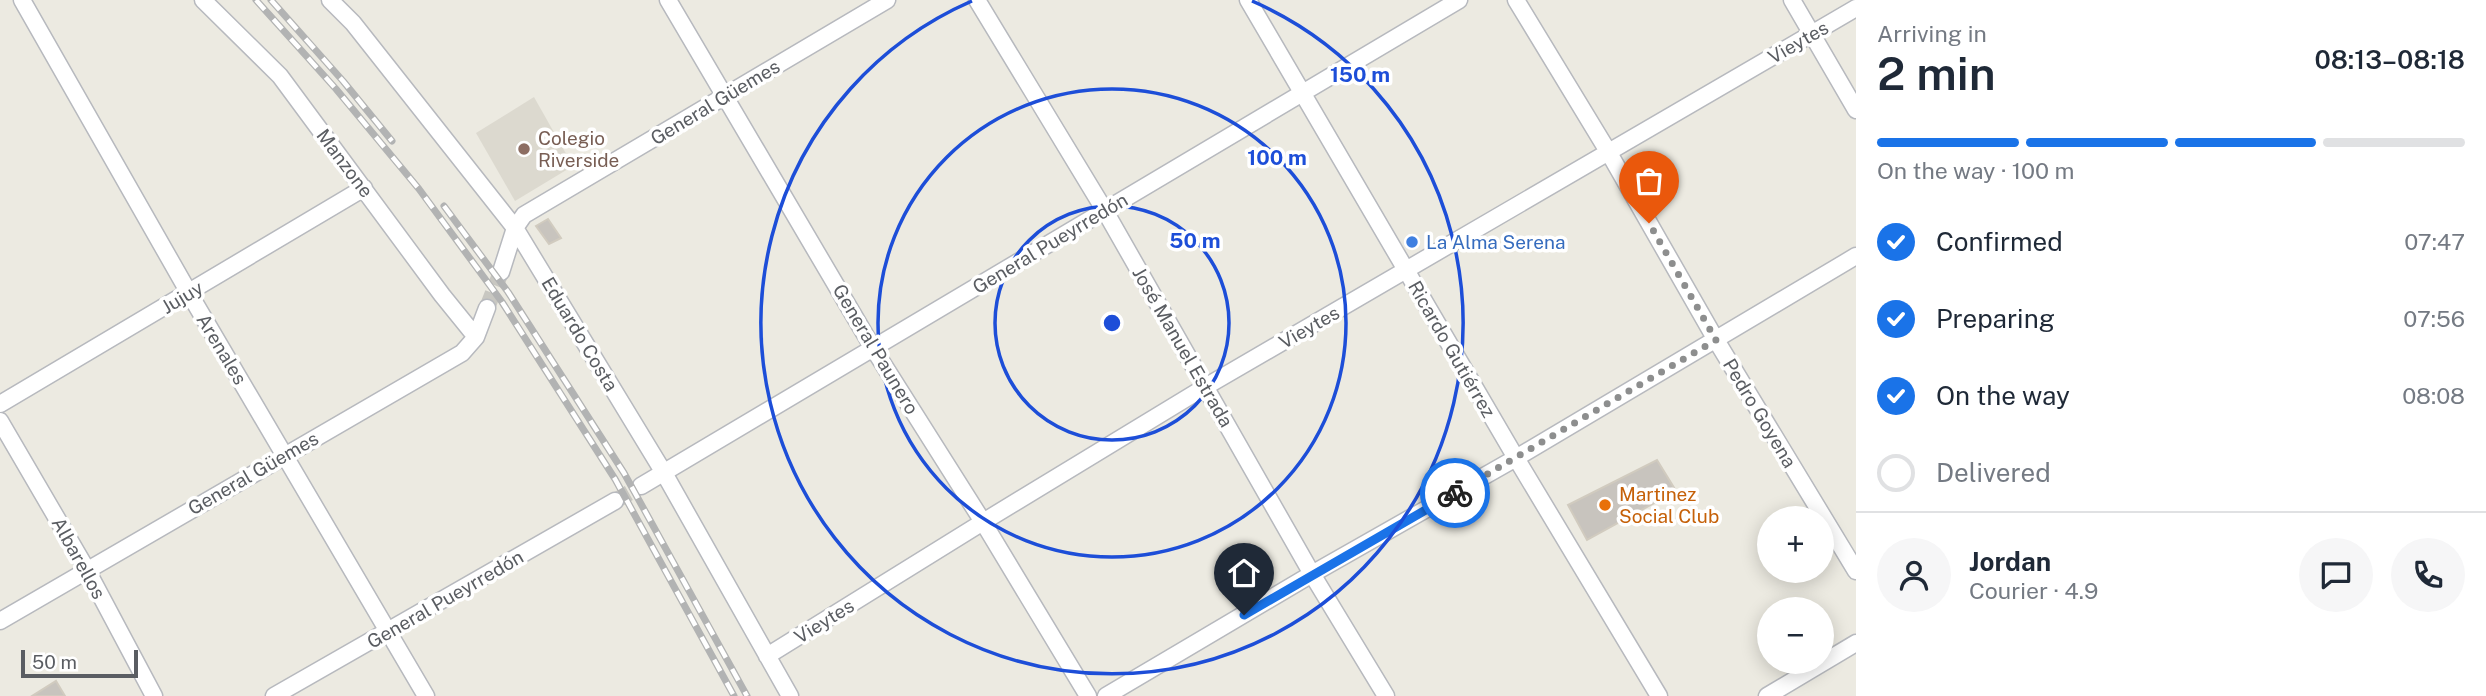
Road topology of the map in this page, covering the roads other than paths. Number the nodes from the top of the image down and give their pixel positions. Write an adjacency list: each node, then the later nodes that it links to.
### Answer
1 (22, 0): 23 (street, Arenales)
2 (203, 0): 17 (street, Manzone)
3 (330, 0): 19 (street, Eduardo Costa)
4 (668, 0): 14 (street, General Paunero)
5 (887, 0): 14 (street, General Güemes)
6 (977, 0): 18 (street, José Manuel Estrada)
7 (1248, 0): 13 (street, Ricardo Gutiérrez)
8 (1459, 0): 13 (street, General Pueyrredón)
9 (1516, 0): 16 (street, Pedro Goyena)
10 (1792, 0): 12 (street)
11 (1856, 8): 12 (street, Vieytes)
12 (1811, 34): 15 (street); 16 (street, Vieytes)
13 (1303, 93): 18 (street, General Pueyrredón); 21 (street, Ricardo Gutiérrez)
14 (725, 96): 19 (street, General Güemes); 27 (street, General Paunero)
15 (1856, 110)
16 (1609, 153): 21 (street, Vieytes); 26 (street, Pedro Goyena)
17 (364, 188): 23 (street, Jujuy); 25 (street, Manzone)
18 (1105, 211): 27 (street, General Pueyrredón); 28 (street, José Manuel Estrada)
19 (515, 228): 22 (street); 33 (street, Eduardo Costa)
20 (1856, 257): 26 (street)
21 (1407, 270): 28 (street, Vieytes); 32 (street, Ricardo Gutiérrez)
22 (501, 272)
23 (189, 293): 29 (street, Jujuy); 31 (street, Arenales)
24 (487, 308): 25 (street, General Güemes)
25 (476, 337): 31 (street, General Güemes)
26 (1716, 340): 32 (street); 38 (street, Pedro Goyena)
27 (873, 348): 33 (street, General Pueyrredón); 36 (street, General Paunero)
28 (1205, 387): 36 (street, Vieytes); 39 (street, José Manuel Estrada)
29 (0, 404)
30 (0, 421): 37 (street, Albarellos)
31 (284, 454): 37 (street, General Güemes); 41 (street, Arenales)
32 (1516, 458): 39 (street); 51 (street, Ricardo Gutiérrez)
33 (664, 473): 34 (street, General Pueyrredón); 43 (street, Eduardo Costa)
34 (641, 486)
35 (615, 501): 41 (street, General Pueyrredón)
36 (983, 522): 43 (street, Vieytes); 48 (street, General Paunero)
37 (87, 570): 40 (street, General Güemes); 44 (street, Albarellos)
38 (1856, 571)
39 (1312, 574): 49 (street); 50 (street, José Manuel Estrada)
40 (0, 621)
41 (388, 631): 45 (street, General Pueyrredón); 46 (street, Arenales)
42 (1856, 643): 52 (street)
43 (767, 656): 47 (street, Eduardo Costa)
44 (154, 696)
45 (274, 696)
46 (426, 696)
47 (790, 696)
48 (1088, 696)
49 (1106, 696)
50 (1386, 696)
51 (1659, 696)
52 (1767, 696)

